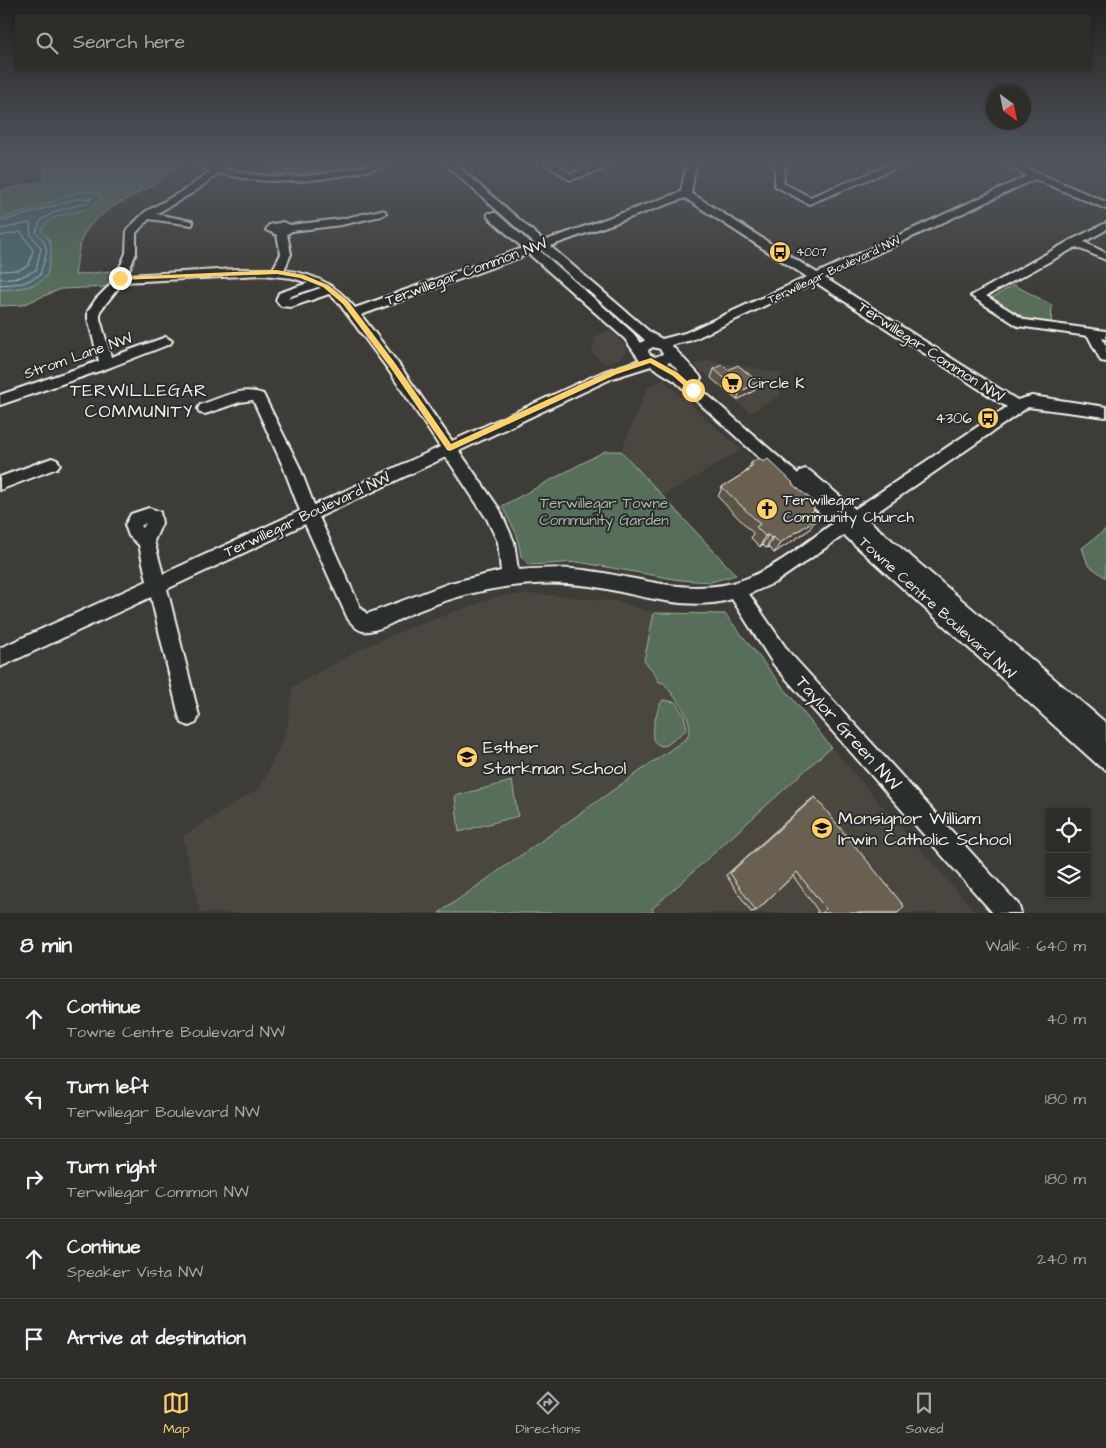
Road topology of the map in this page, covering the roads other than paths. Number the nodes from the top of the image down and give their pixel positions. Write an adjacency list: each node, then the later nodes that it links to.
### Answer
1 (165, 206): 8 (street)
2 (487, 206): 12 (street, Towne Centre Boulevard NW)
3 (493, 206): 12 (street, Towne Centre Boulevard NW)
4 (653, 206): 12 (street, Terwillegar Common NW)
5 (704, 206): 16 (street, Terwillegar Common NW)
6 (971, 206): 16 (street, Terwillegar Boulevard NW)
7 (381, 213): 14 (street)
8 (147, 216): 9 (street); 15 (street)
9 (188, 223)
10 (1106, 226): 11 (street)
11 (1075, 242): 13 (street); 20 (street)
12 (536, 247): 19 (street, Terwillegar Common NW); 22 (street, Towne Centre Boulevard NW); 23 (street, Towne Centre Boulevard NW)
13 (1106, 257)
14 (277, 272): 15 (street); 17 (street)
15 (120, 278): 25 (street)
16 (817, 278): 22 (street, Terwillegar Boulevard NW); 27 (street, Terwillegar Common NW)
17 (319, 283): 18 (street); 18 (street)
18 (331, 289): 19 (street)
19 (353, 313): 30 (street)
20 (1100, 335): 24 (street)
21 (166, 341): 25 (street, Strom Lane NW)
22 (665, 348): 23 (street); 23 (street); 34 (street, Towne Centre Boulevard NW)
23 (647, 356): 30 (street, Terwillegar Boulevard NW); 34 (street, Towne Centre Boulevard NW)
24 (1106, 358)
25 (106, 364): 26 (street, Strom Lane NW)
26 (0, 400)
27 (1017, 407): 29 (street); 34 (street, Terwillegar Common NW)
28 (206, 409): 33 (street)
29 (1106, 412)
30 (450, 448): 33 (street, Terwillegar Boulevard NW); 36 (street)
31 (52, 464): 32 (street)
32 (0, 484)
33 (309, 515): 36 (street, Terwillegar Common NW); 37 (street, Terwillegar Boulevard NW)
34 (850, 521): 38 (street, Terwillegar Common NW); 41 (street, Towne Centre Boulevard NW); 42 (street, Towne Centre Boulevard NW)
35 (146, 541): 37 (street)
36 (511, 578): 38 (street, Terwillegar Common NW)
37 (157, 585): 39 (street, Terwillegar Boulevard NW); 40 (street)
38 (737, 591): 43 (street, Taylor Green NW)
39 (0, 658)
40 (189, 716)
41 (1106, 737)
42 (1106, 759)
43 (1009, 913)

